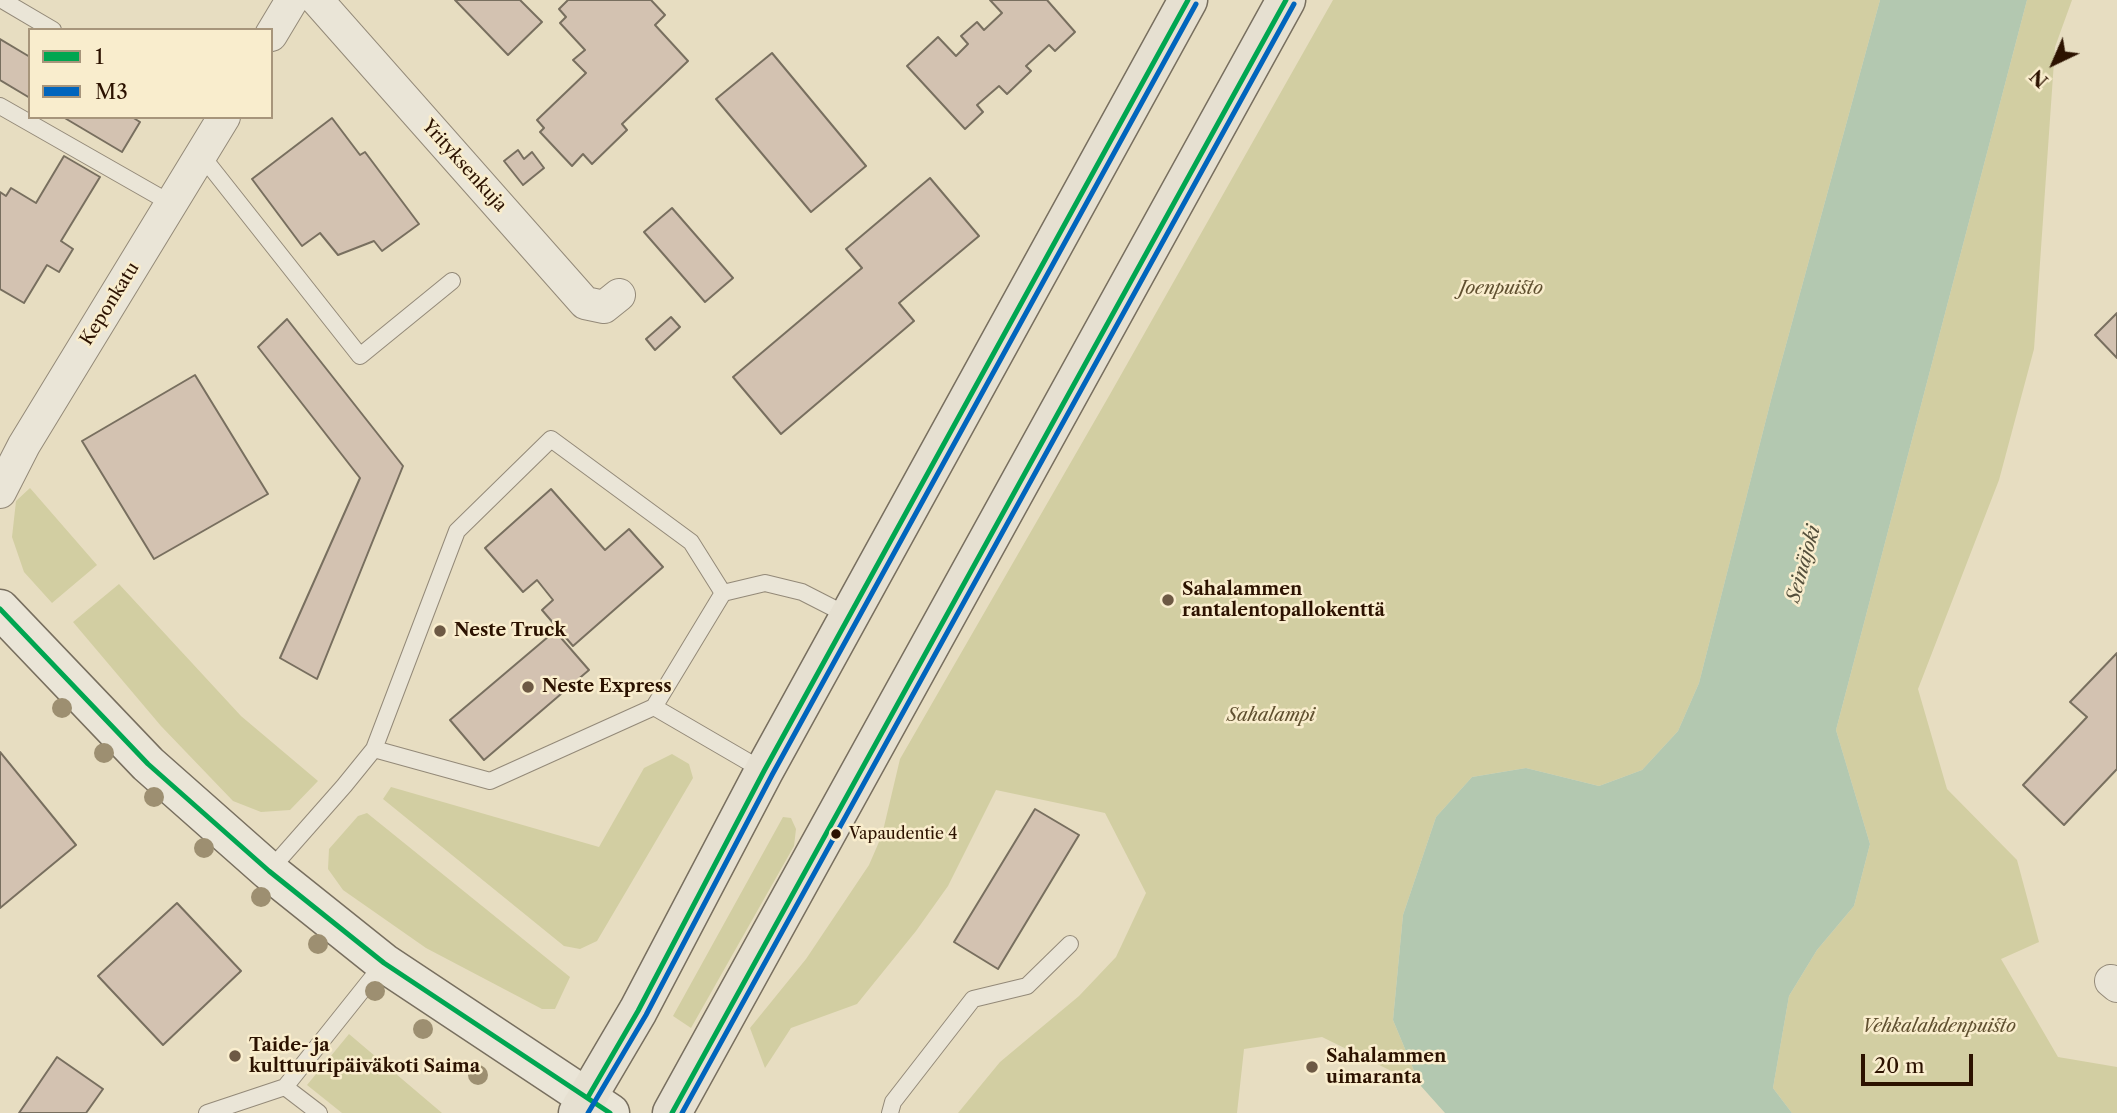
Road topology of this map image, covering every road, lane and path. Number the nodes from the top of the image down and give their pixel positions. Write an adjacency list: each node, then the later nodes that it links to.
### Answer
1 (2, 0): 6 (lane)
2 (292, 0): 7 (street)
3 (317, 0): 13 (street, Yrityksenkuja)
4 (1188, 0): 17 (main road)
5 (1286, 0): 28 (main road)
6 (50, 28)
7 (273, 32)
8 (0, 106): 11 (lane)
9 (215, 120): 10 (street, Keponkatu)
10 (202, 156): 11 (street, Keponkatu); 12 (lane)
11 (172, 204): 14 (street, Keponkatu)
12 (452, 281)
13 (619, 295)
14 (0, 492)
15 (723, 593): 17 (lane); 18 (lane); 19 (lane)
16 (0, 609): 21 (main road)
17 (849, 616): 20 (main road)
18 (654, 707): 19 (lane); 20 (lane)
19 (374, 749): 21 (lane)
20 (764, 771): 25 (main road)
21 (269, 872): 23 (main road)
22 (1070, 944): 29 (lane)
23 (384, 963): 24 (lane); 25 (main road)
24 (285, 1087): 26 (lane); 27 (lane)
25 (592, 1108)
26 (207, 1113)
27 (319, 1113)
28 (671, 1113)
29 (890, 1113)

